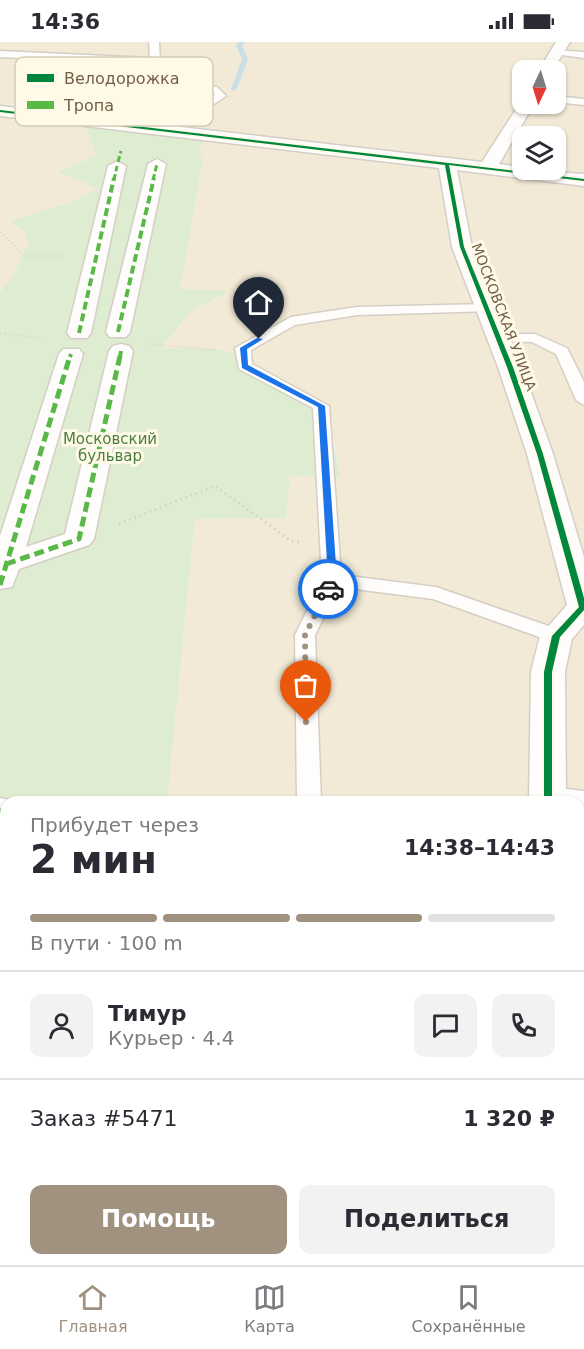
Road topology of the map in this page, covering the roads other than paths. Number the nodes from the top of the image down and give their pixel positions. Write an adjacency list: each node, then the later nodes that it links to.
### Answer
1 (154, 42): 6 (lane)
2 (560, 47): 4 (lane); 7 (street)
3 (0, 54): 5 (lane)
4 (584, 55)
5 (66, 57)
6 (155, 57)
7 (552, 60)
8 (213, 90): 10 (lane)
9 (566, 100): 11 (lane)
10 (213, 101)
11 (584, 102)
12 (0, 111): 13 (street)
13 (15, 113)
14 (520, 114): 19 (street)
15 (127, 126): 17 (street)
16 (176, 126): 17 (lane)
17 (169, 131): 18 (street)
18 (447, 164): 19 (street); 21 (street, МОСКОВСКАЯ УЛИЦА)
19 (487, 169): 20 (street)
20 (584, 180)
21 (487, 308): 22 (street, МОСКОВСКАЯ УЛИЦА); 26 (lane)
22 (499, 338): 24 (lane); 27 (street, МОСКОВСКАЯ УЛИЦА)
23 (97, 346): 23 (street); 25 (street); 25 (street)
24 (584, 400)
25 (3, 574)
26 (332, 580): 27 (lane); 28 (lane)
27 (556, 636): 29 (street)
28 (309, 796)
29 (548, 796)

